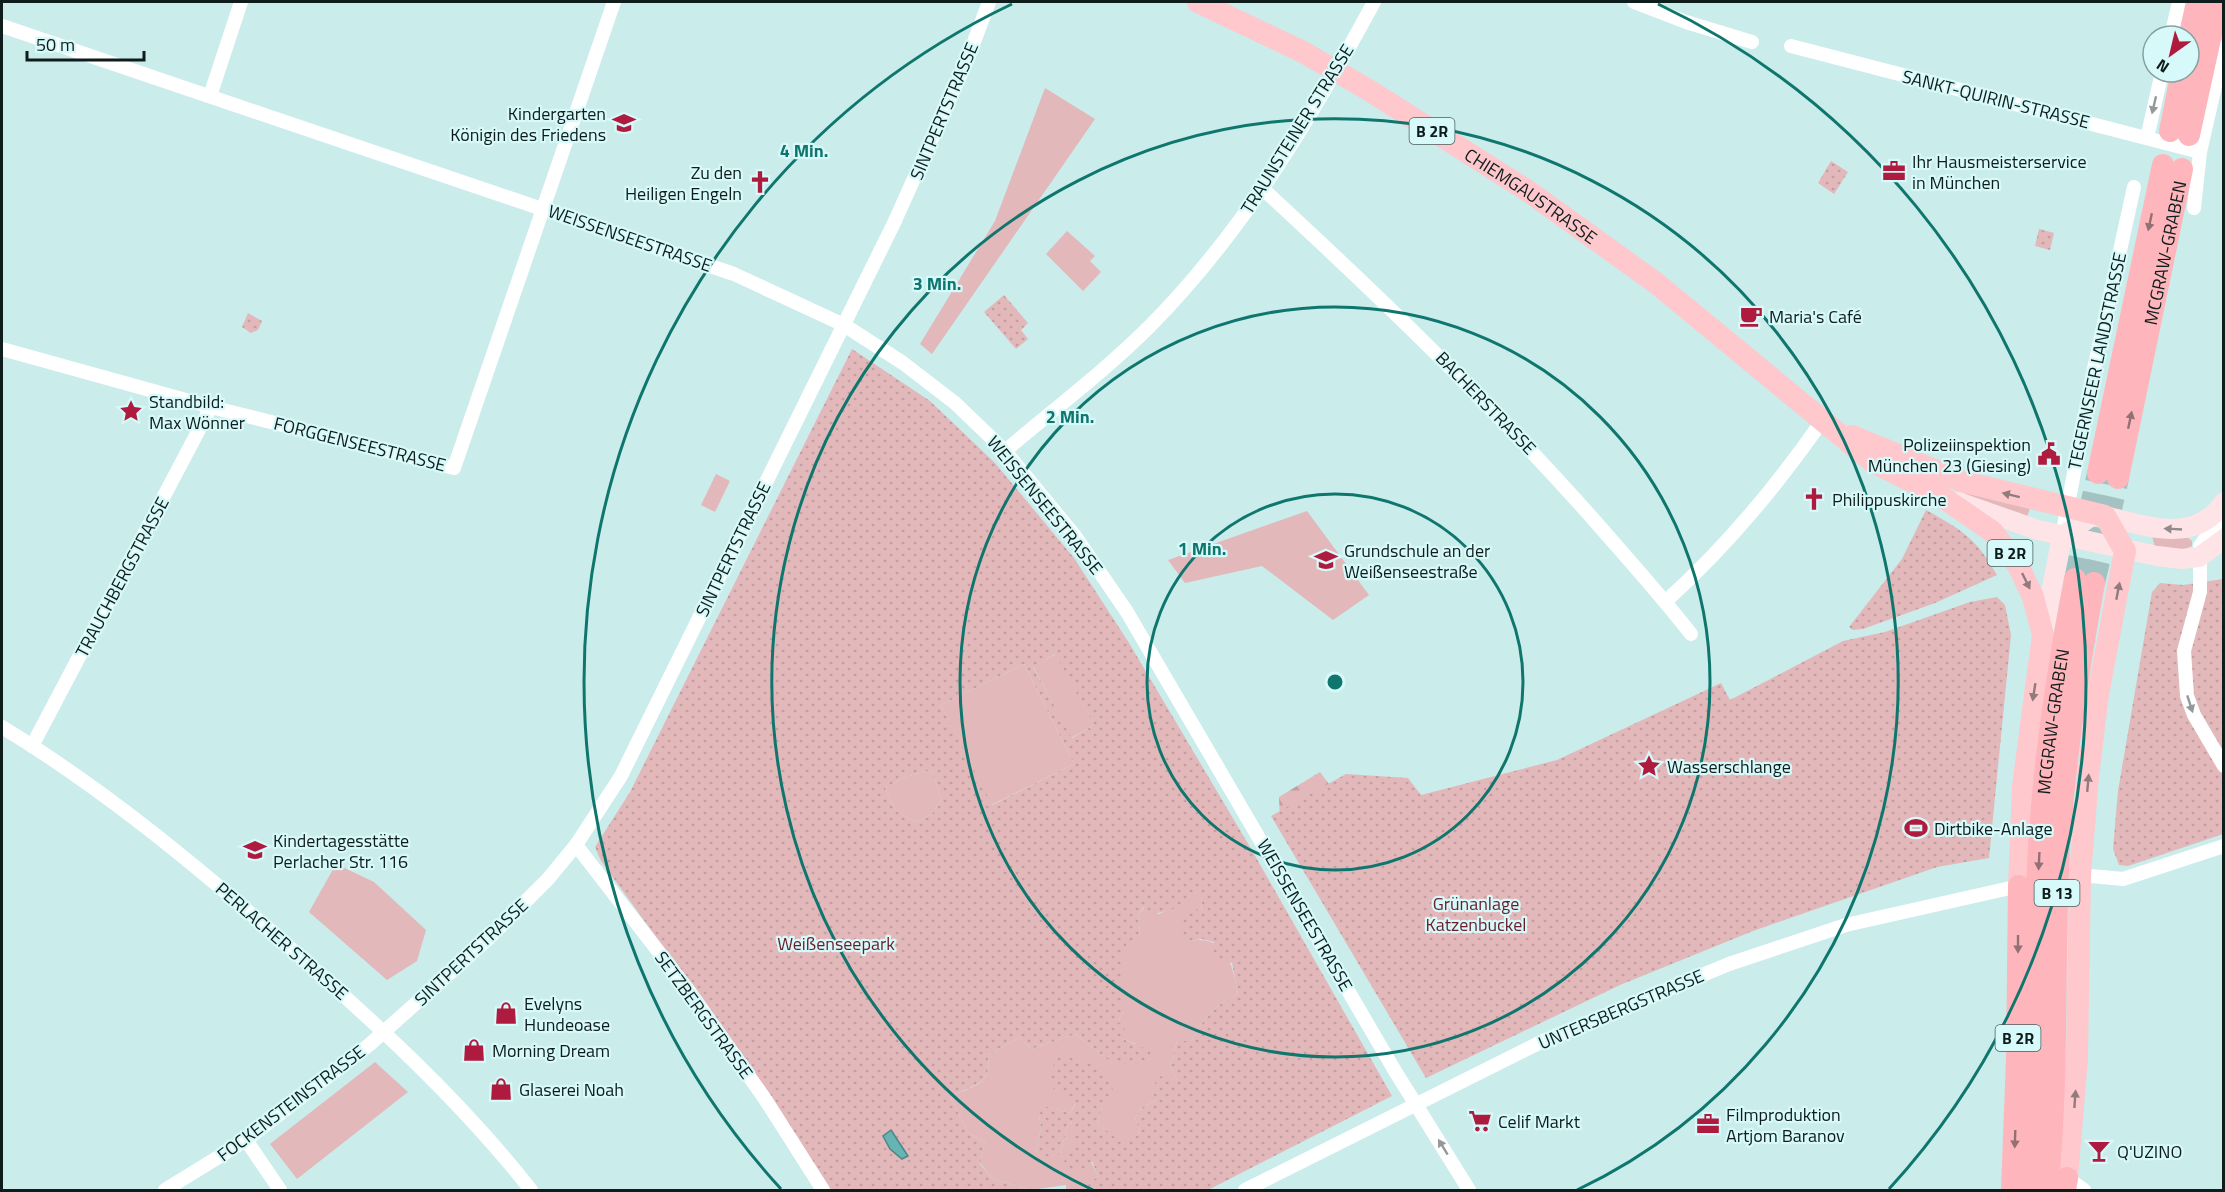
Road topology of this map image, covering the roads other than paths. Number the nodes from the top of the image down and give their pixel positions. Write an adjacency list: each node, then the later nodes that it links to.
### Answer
1 (241, 2): 19 (street)
2 (614, 2): 26 (street)
3 (989, 2): 27 (street, SINTPERTSTRASSE)
4 (1198, 2): 16 (main road, CHIEMGAUSTRASSE / B 2R)
5 (1374, 2): 16 (street, TRAUNSTEINER STRASSE)
6 (1634, 2): 13 (street)
7 (2179, 2): 10 (street)
8 (2197, 2): 11 (highway)
9 (2217, 2): 21 (highway)
10 (2174, 24)
11 (2192, 24)
12 (2, 26): 19 (street, WEISSENSEESTRASSE)
13 (1752, 42)
14 (1791, 46): 20 (street, SANKT-QUIRIN-STRASSE)
15 (2223, 46): 21 (street)
16 (1336, 71): 24 (street, TRAUNSTEINER STRASSE); 30 (main road, CHIEMGAUSTRASSE / B 2R)
17 (2159, 84): 20 (street, one-way to 20)
18 (2183, 84): 21 (highway)
19 (210, 96): 26 (street, WEISSENSEESTRASSE)
20 (2147, 138): 21 (street, SANKT-QUIRIN-STRASSE)
21 (2186, 139): 25 (street)
22 (2173, 167): 32 (highway, MCGRAW-GRABEN)
23 (2134, 187): 35 (street, TEGERNSEER LANDSTRASSE)
24 (1263, 189): 31 (street, TRAUNSTEINER STRASSE); 41 (street, BACHERSTRASSE)
25 (2193, 208)
26 (543, 209): 27 (street, WEISSENSEESTRASSE); 29 (street, FORGGENSEESTRASSE)
27 (844, 325): 31 (street, WEISSENSEESTRASSE); 47 (street, SINTPERTSTRASSE)
28 (2, 349): 29 (street, FORGGENSEESTRASSE)
29 (211, 407): 45 (street, TRAUCHBERGSTRASSE)
30 (1829, 426): 33 (main road, CHIEMGAUSTRASSE / B 2R); 35 (main road, CHIEMGAUSTRASSE / B 2R, one-way to 30); 41 (street)
31 (1005, 451): 52 (street, WEISSENSEESTRASSE)
32 (2108, 475)
33 (1942, 497): 37 (main road, CHIEMGAUSTRASSE); 43 (main road, B 2R, one-way to 43)
34 (2223, 503): 36 (main road, one-way to 36); 40 (street)
35 (2068, 508): 36 (main road, CHIEMGAUSTRASSE / B 2R); 37 (street, TEGERNSEER LANDSTRASSE)
36 (2100, 515): 37 (main road); 39 (main road)
37 (2062, 536): 39 (main road, CHIEMGAUSTRASSE); 43 (main road)
38 (2223, 539): 40 (main road)
39 (2126, 551): 40 (main road, CHIEMGAUSTRASSE); 49 (main road, one-way to 39)
40 (2199, 557): 46 (street, one-way to 46)
41 (1666, 601): 42 (street, BACHERSTRASSE)
42 (1690, 634)
43 (2043, 635): 50 (main road, B 2R, one-way to 50)
44 (2, 727): 45 (street, PERLACHER STRASSE)
45 (32, 746): 51 (street, PERLACHER STRASSE)
46 (2223, 766)
47 (576, 845): 51 (street, SINTPERTSTRASSE); 58 (street, SETZBERGSTRASSE)
48 (2223, 846): 49 (street)
49 (2080, 875): 54 (main road, one-way to 49)
50 (2019, 886): 52 (street, UNTERSBERGSTRASSE); 61 (highway, B 2R, one-way to 61)
51 (384, 1032): 53 (street, FOCKENSTEINSTRASSE); 57 (street, PERLACHER STRASSE)
52 (1416, 1104): 59 (street, UNTERSBERGSTRASSE); 60 (street, WEISSENSEESTRASSE, one-way to 52)
53 (246, 1140): 55 (street, FOCKENSTEINSTRASSE); 56 (street)
54 (2072, 1186)
55 (165, 1191)
56 (280, 1191)
57 (531, 1191)
58 (823, 1191)
59 (1245, 1191)
60 (1469, 1191)
61 (2012, 1191)
62 (2026, 1191): 63 (highway, MCGRAW-GRABEN / B 13, one-way to 62)
63 (2047, 1191)

